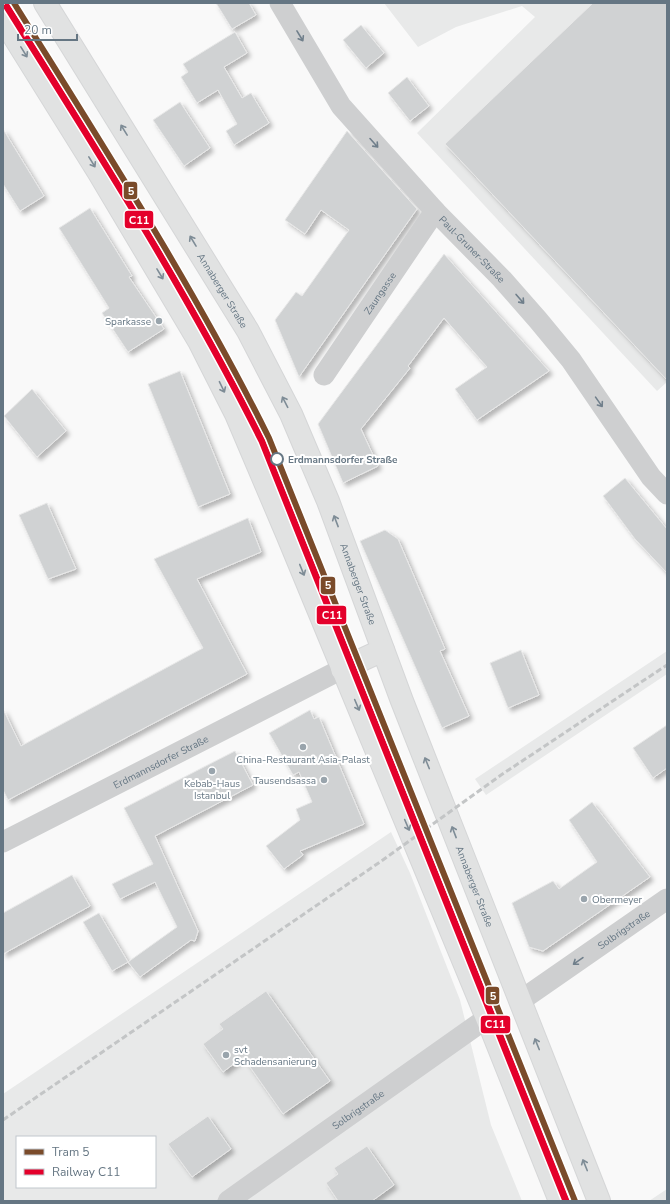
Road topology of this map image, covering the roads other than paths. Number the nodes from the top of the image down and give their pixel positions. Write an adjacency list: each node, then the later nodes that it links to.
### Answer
1 (45, 3): 7 (main road, Annaberger Straße, one-way to 1)
2 (280, 3): 4 (street, Paul-Gruner-Straße, one-way to 4)
3 (3, 19): 8 (main road, one-way to 8)
4 (435, 211): 5 (street, Zaungasse); 6 (street, Paul-Gruner-Straße, one-way to 6)
5 (324, 375)
6 (667, 494)
7 (383, 650): 8 (main road, Erdmannsdorfer Straße); 11 (main road, Annaberger Straße, one-way to 7)
8 (342, 669): 9 (street, Erdmannsdorfer Straße); 12 (main road, one-way to 12)
9 (3, 842)
10 (667, 898): 11 (street, Solbrigstraße, one-way to 11)
11 (520, 1001): 15 (main road, Annaberger Straße, one-way to 11)
12 (487, 1018): 13 (street, Solbrigstraße); 14 (main road)
13 (228, 1201)
14 (560, 1201)
15 (599, 1201)

